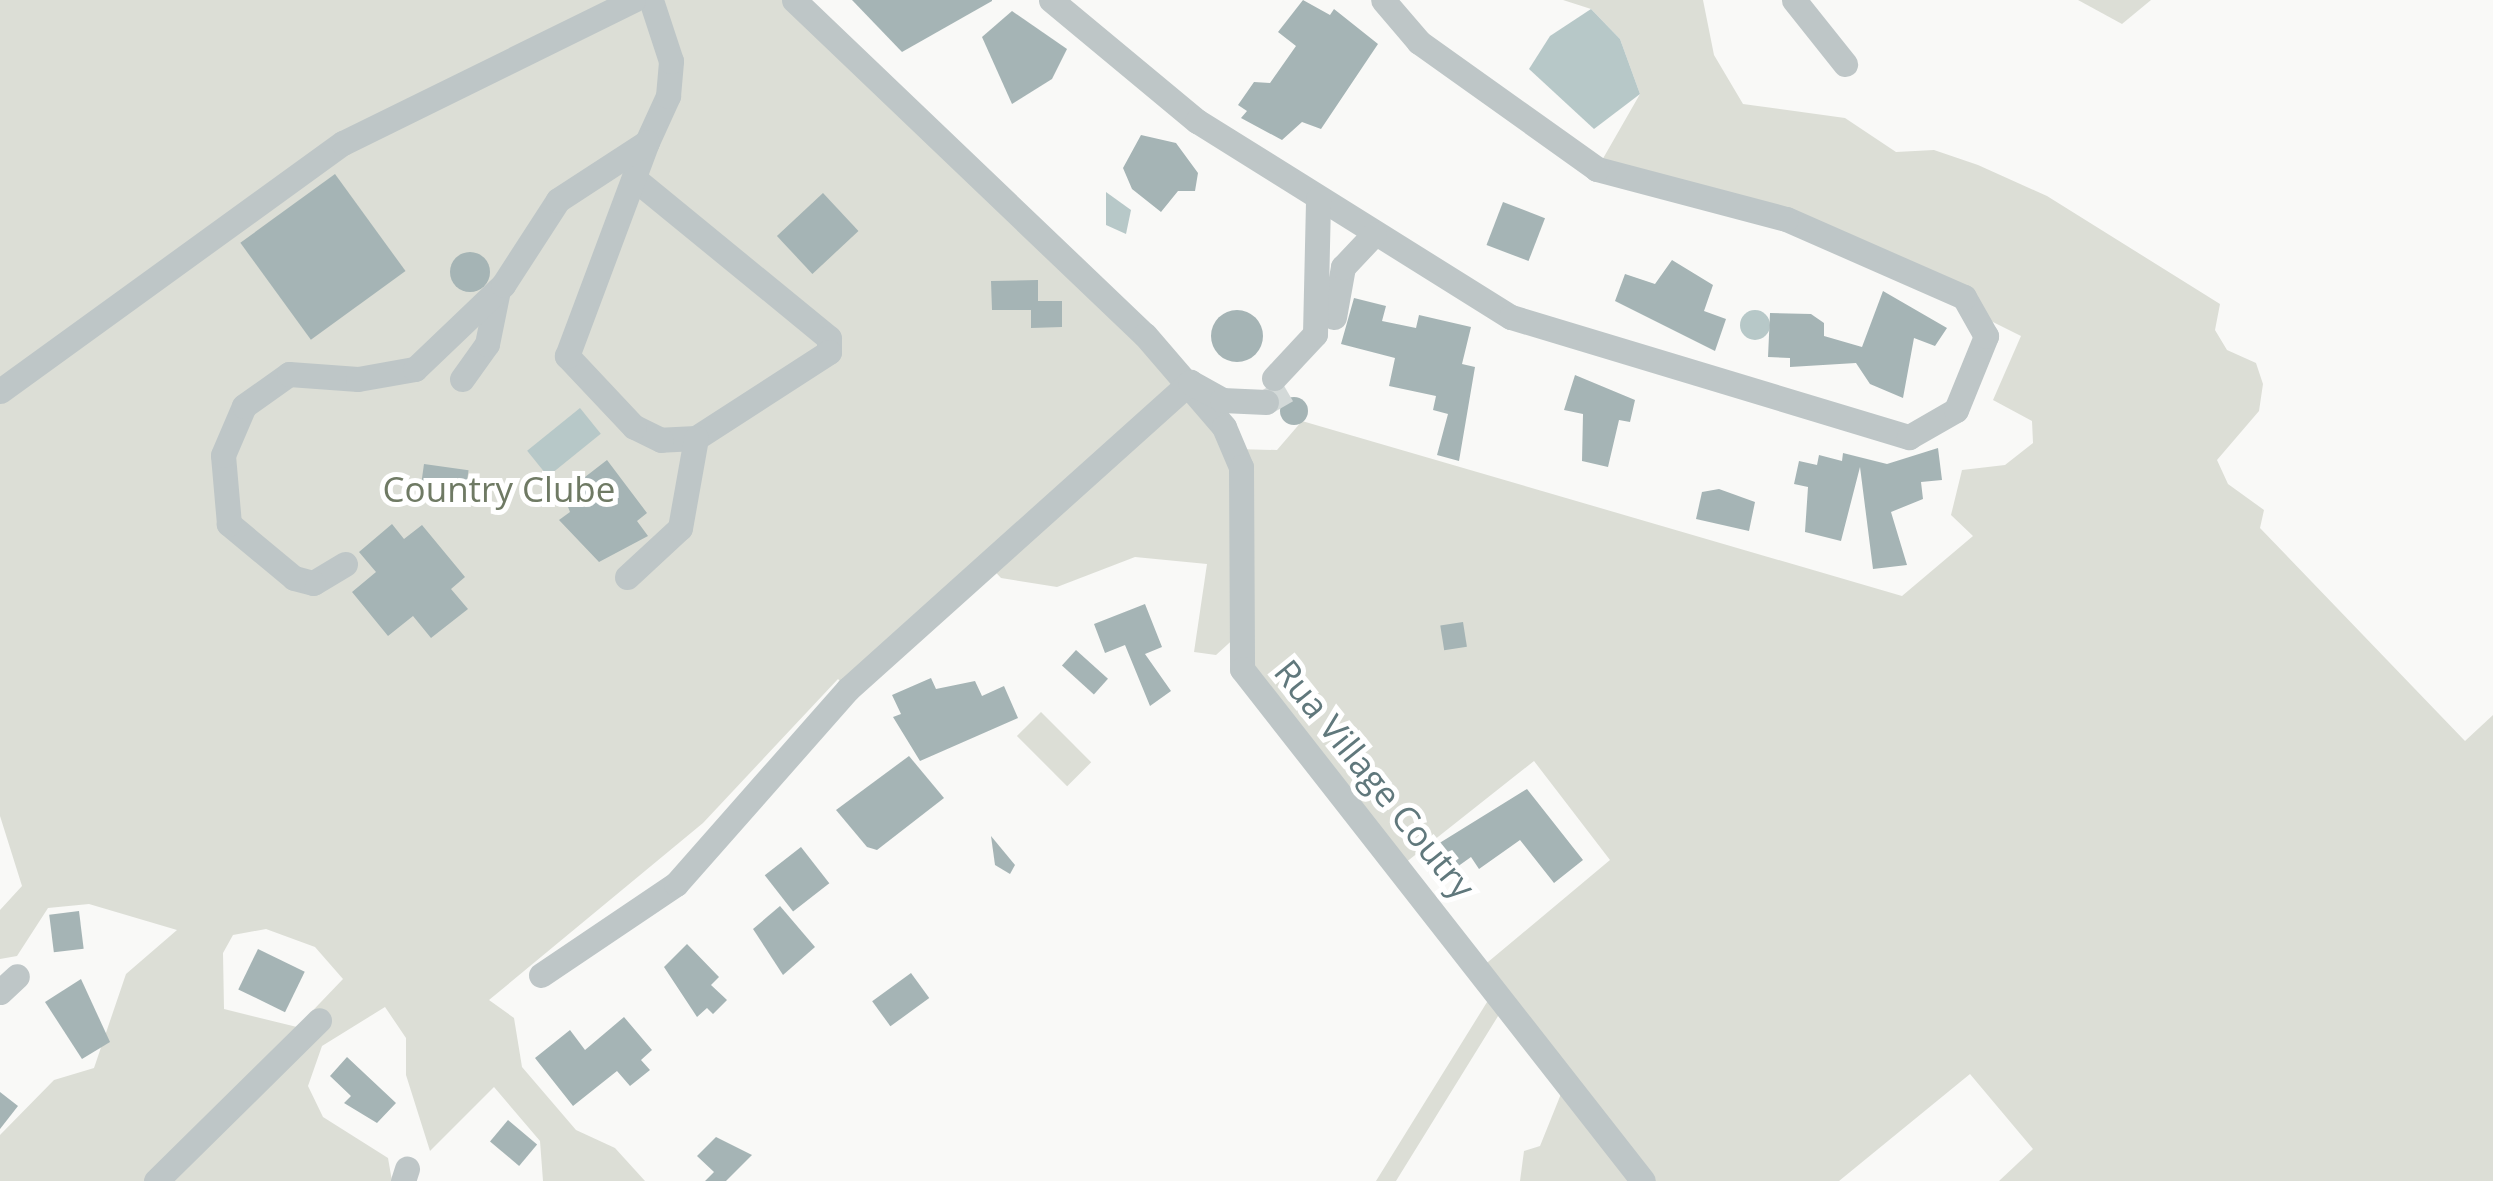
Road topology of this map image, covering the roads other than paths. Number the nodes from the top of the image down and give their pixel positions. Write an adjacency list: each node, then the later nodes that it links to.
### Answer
1 (633, 0): 16 (street)
2 (651, 0): 8 (street)
3 (794, 0): 14 (street, Rua Village Coutry)
4 (1051, 0): 10 (street)
5 (1383, 0): 11 (street)
6 (1794, 0): 7 (street)
7 (1845, 64)
8 (647, 142): 9 (street); 12 (street)
9 (636, 180): 17 (street); 17 (street)
10 (1318, 199): 11 (street); 15 (street)
11 (1374, 234): 15 (street)
12 (498, 290): 13 (street); 18 (street)
13 (462, 379)
14 (1190, 382): 15 (street); 20 (street); 23 (street, Rua Village Coutry)
15 (1271, 389)
16 (0, 390)
17 (696, 438): 19 (street)
18 (345, 564)
19 (628, 577)
20 (541, 975)
21 (320, 1020): 22 (street)
22 (156, 1181)
23 (1643, 1181)

